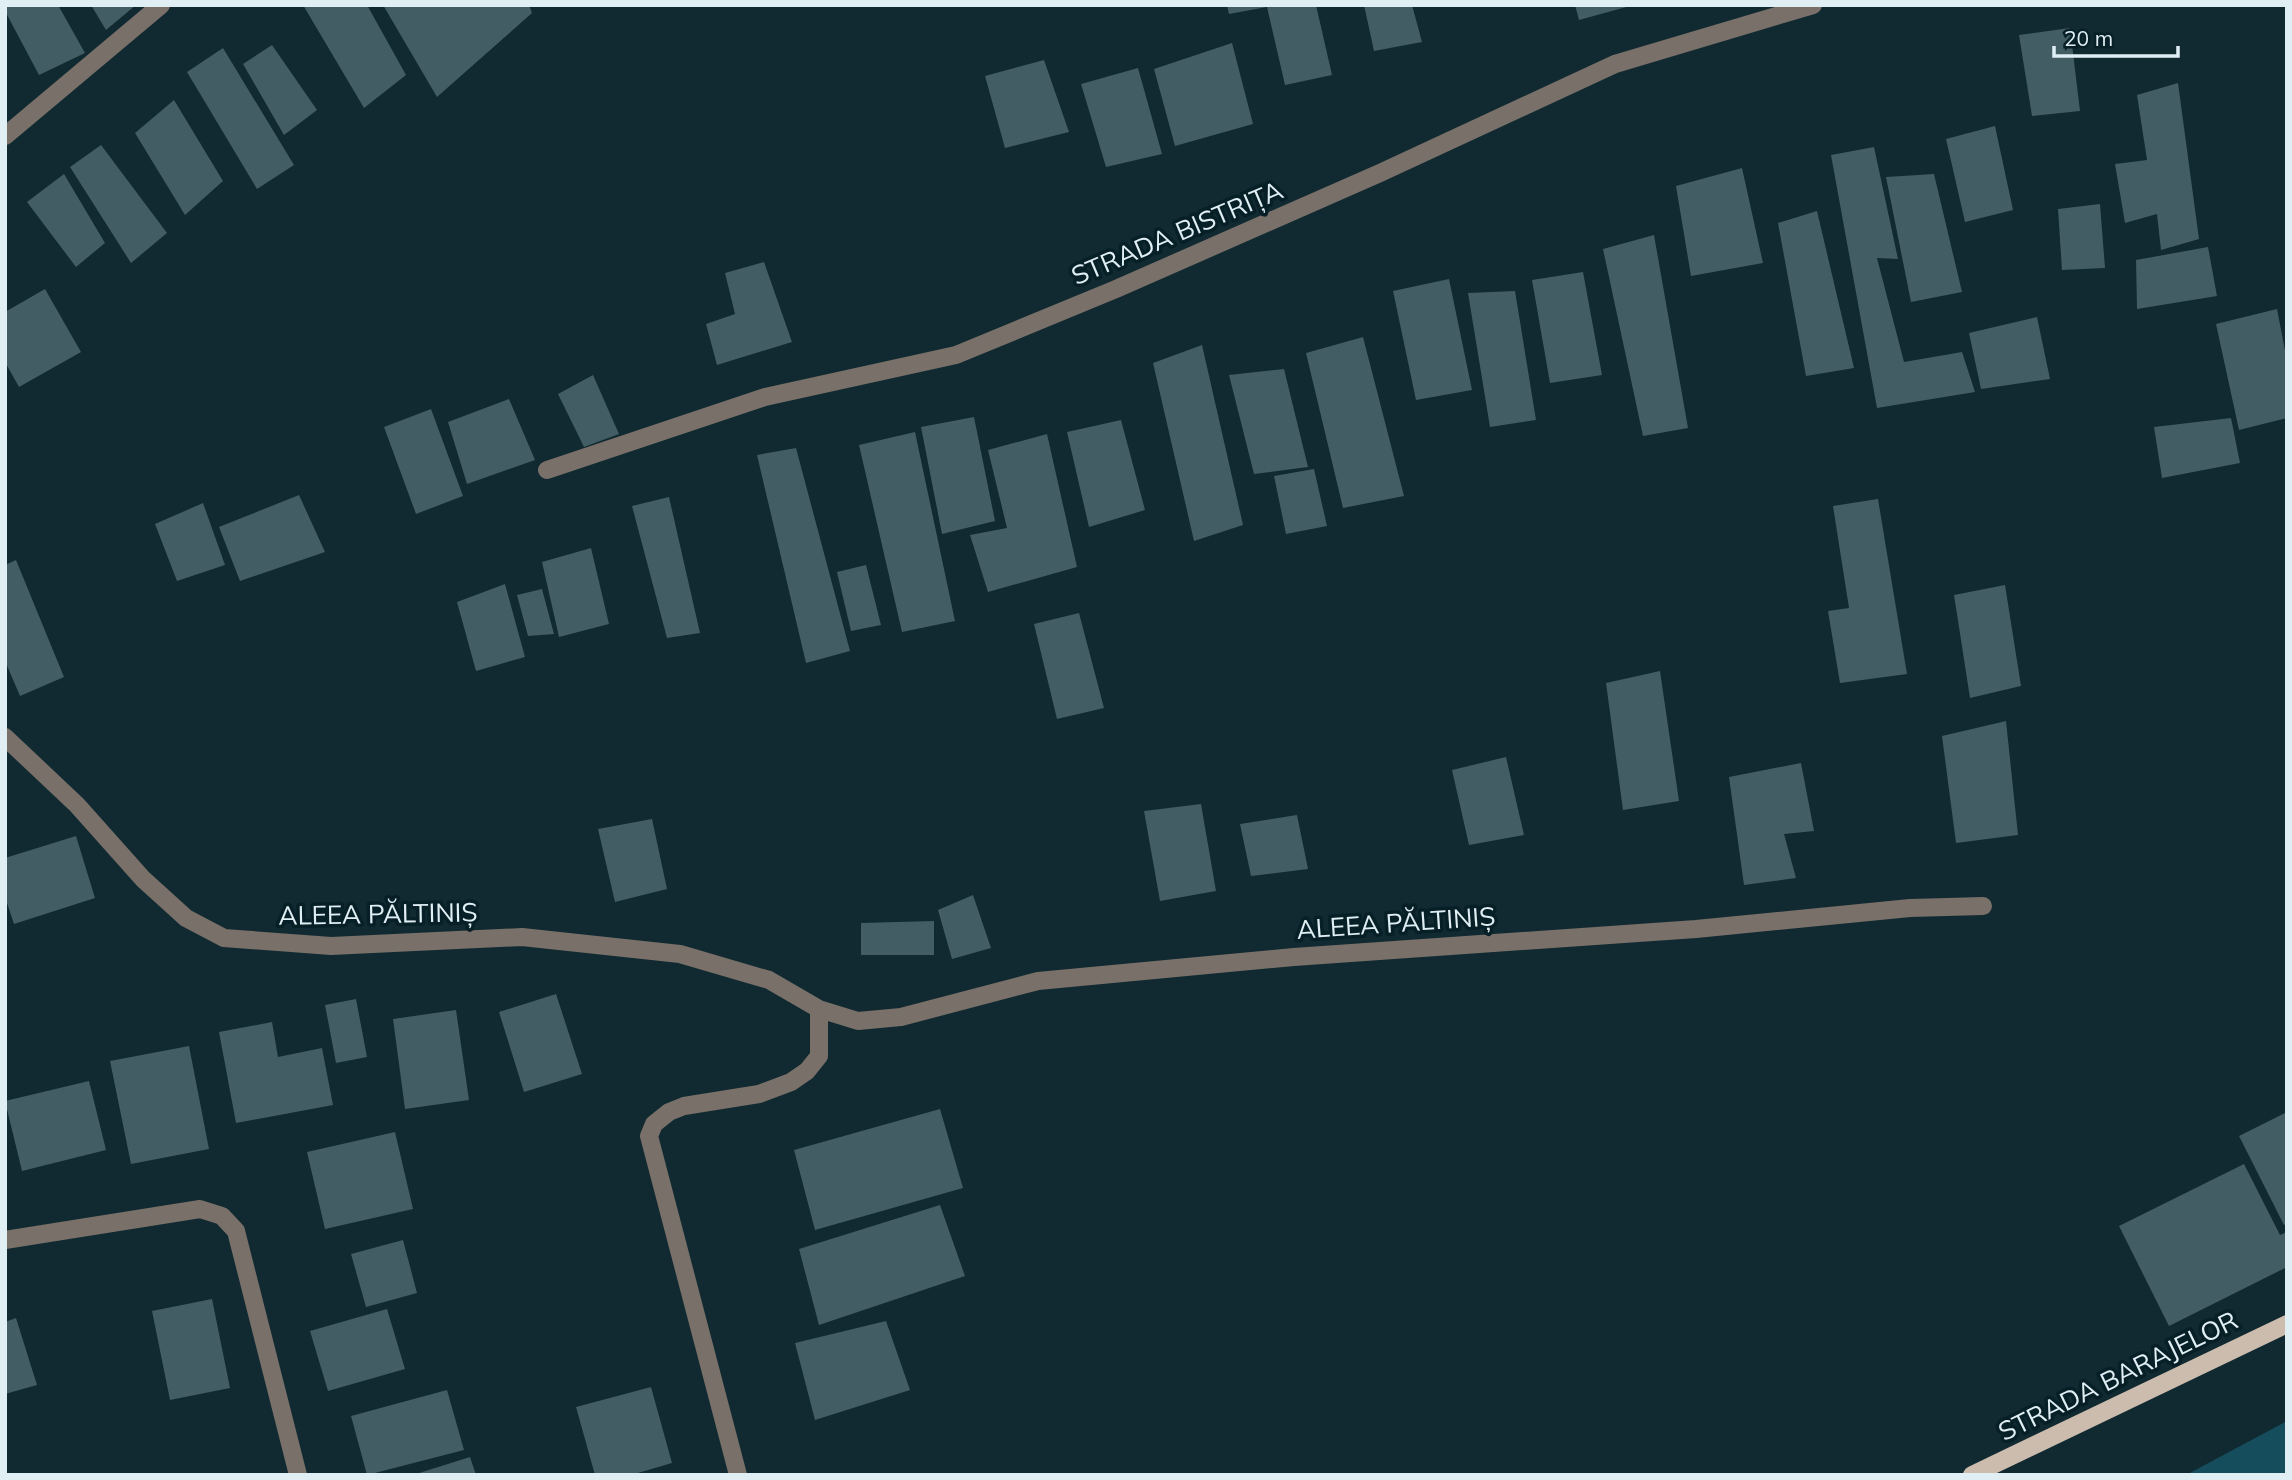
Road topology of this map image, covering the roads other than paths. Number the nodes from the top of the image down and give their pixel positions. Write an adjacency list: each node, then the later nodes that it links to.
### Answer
1 (161, 5): 3 (street)
2 (1813, 5): 4 (street, STRADA BISTRIȚA)
3 (5, 136)
4 (547, 470)
5 (5, 737): 7 (street, ALEEA PĂLTINIȘ)
6 (1983, 906): 7 (street, ALEEA PĂLTINIȘ)
7 (819, 1009): 11 (street)
8 (5, 1240): 10 (street)
9 (2287, 1324): 12 (main road, STRADA BARAJELOR)
10 (298, 1475)
11 (738, 1475)
12 (1972, 1475)

